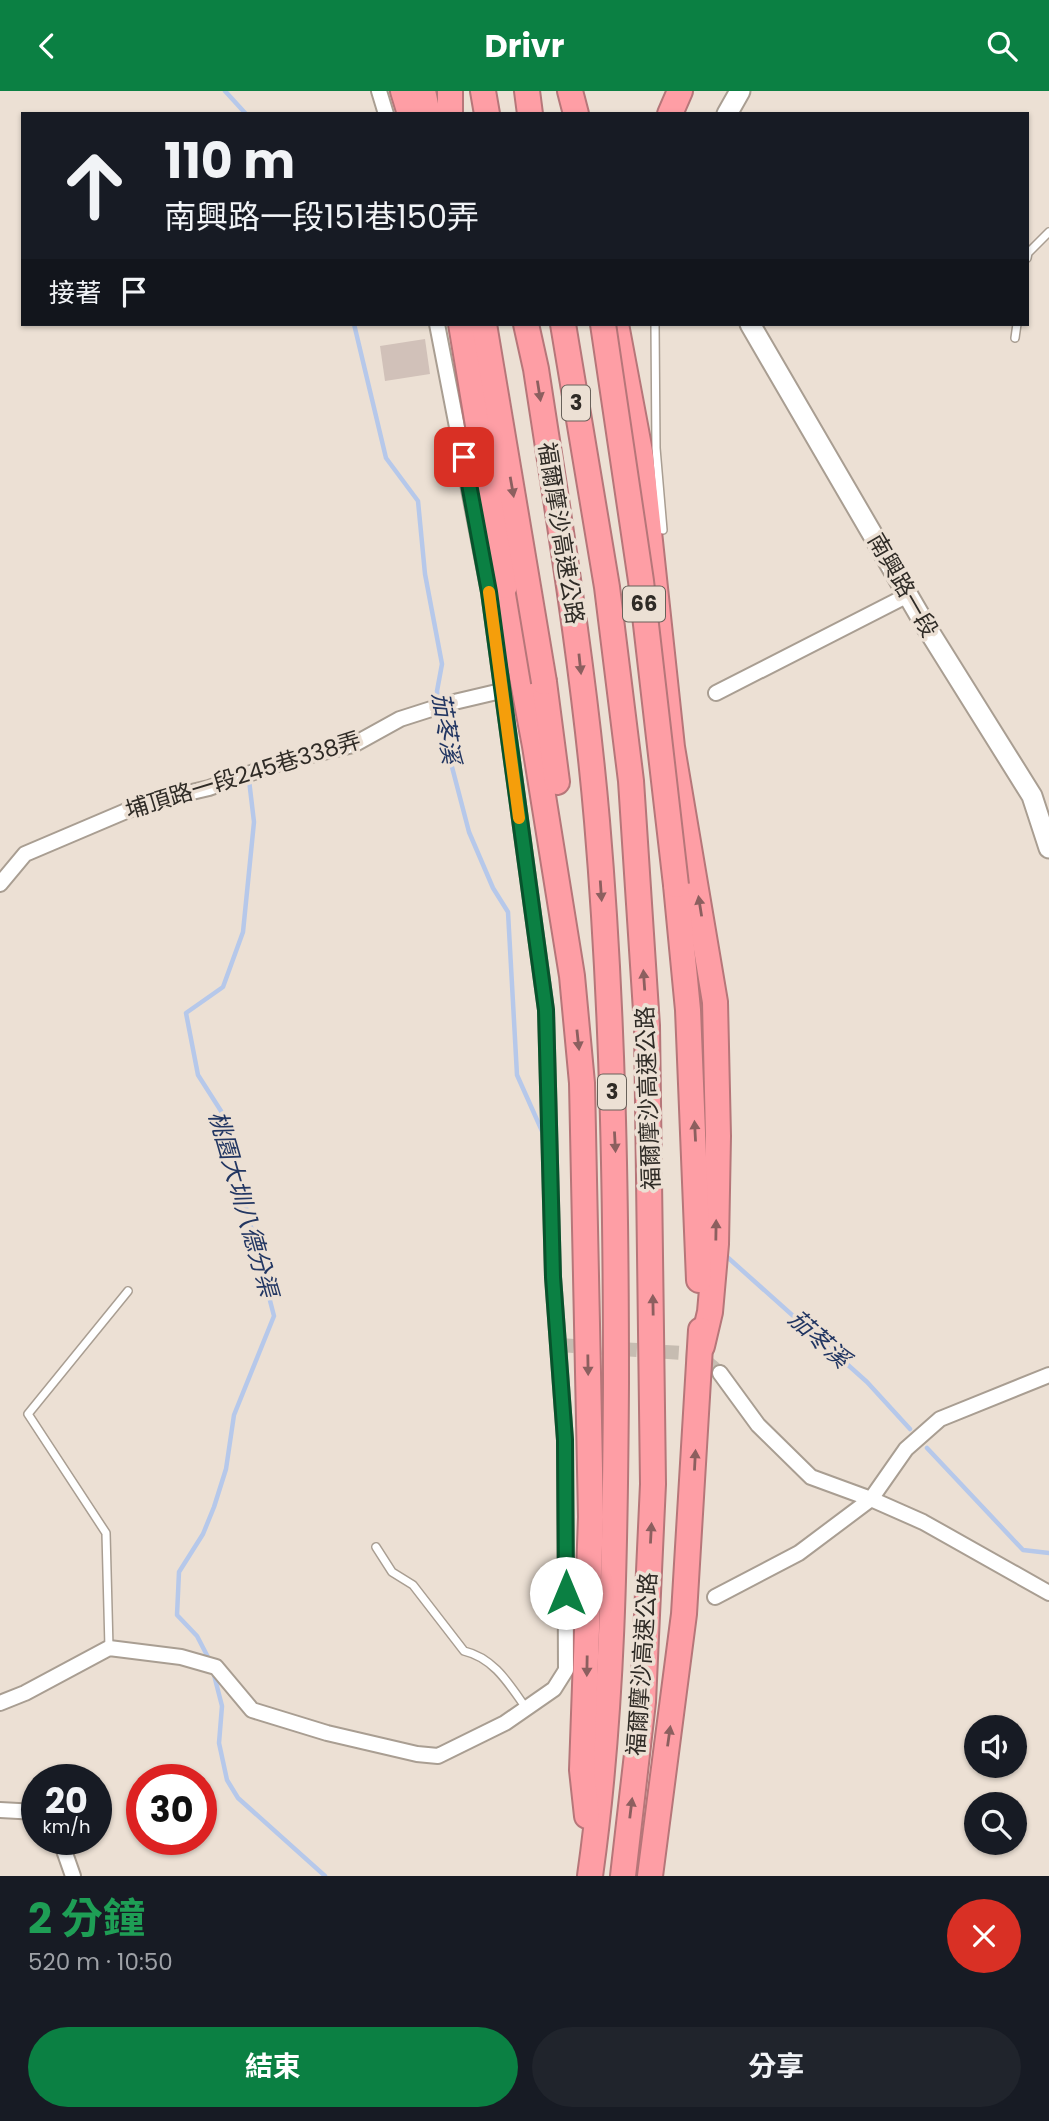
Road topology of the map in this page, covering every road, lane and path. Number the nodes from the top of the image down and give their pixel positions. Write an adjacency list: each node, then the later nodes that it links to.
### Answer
1 (379, 91): 11 (street)
2 (403, 91): 12 (highway)
3 (424, 91): 13 (highway)
4 (450, 91): 14 (highway)
5 (483, 91): 15 (highway)
6 (527, 91): 16 (highway)
7 (570, 91): 17 (highway)
8 (578, 91): 18 (highway)
9 (680, 91): 19 (highway)
10 (740, 91): 20 (street)
11 (385, 112)
12 (409, 112)
13 (428, 112)
14 (450, 112)
15 (486, 112)
16 (530, 112)
17 (577, 112)
18 (578, 112)
19 (671, 112)
20 (728, 112)
21 (1049, 232): 22 (lane)
22 (1029, 252)
23 (437, 326): 38 (street)
24 (461, 326): 42 (highway, bridge)
25 (484, 326): 42 (highway, one-way to 42, bridge)
26 (526, 326): 57 (highway, 福爾摩沙高速公路 / 3, one-way to 57)
27 (564, 326): 59 (highway, 福爾摩沙高速公路 / 3, one-way to 27)
28 (603, 326): 44 (highway, 66, one-way to 28, bridge)
29 (616, 326): 35 (highway)
30 (633, 326): 35 (highway)
31 (655, 326): 36 (lane)
32 (751, 326): 37 (street, 南興路一段)
33 (1017, 326): 34 (lane)
34 (1015, 338)
35 (641, 457): 44 (highway, one-way to 35)
36 (663, 530)
37 (908, 595): 39 (street); 40 (street, 南興路一段)
38 (501, 691): 41 (street, 埔頂路一段245巷338弄); 53 (street)
39 (716, 693)
40 (1049, 848)
41 (0, 884)
42 (572, 976): 57 (highway, one-way to 57)
43 (128, 1290): 51 (lane)
44 (702, 1346): 60 (highway, one-way to 44)
45 (720, 1373): 47 (street)
46 (1049, 1375): 47 (street)
47 (871, 1499): 49 (street); 50 (street)
48 (376, 1547): 53 (lane)
49 (1049, 1593)
50 (715, 1597)
51 (109, 1648): 52 (street); 53 (street)
52 (0, 1703)
53 (526, 1708)
54 (0, 1810): 55 (street)
55 (21, 1811)
56 (66, 1855): 58 (street)
57 (591, 1870)
58 (73, 1876)
59 (623, 1876)
60 (650, 1876)

